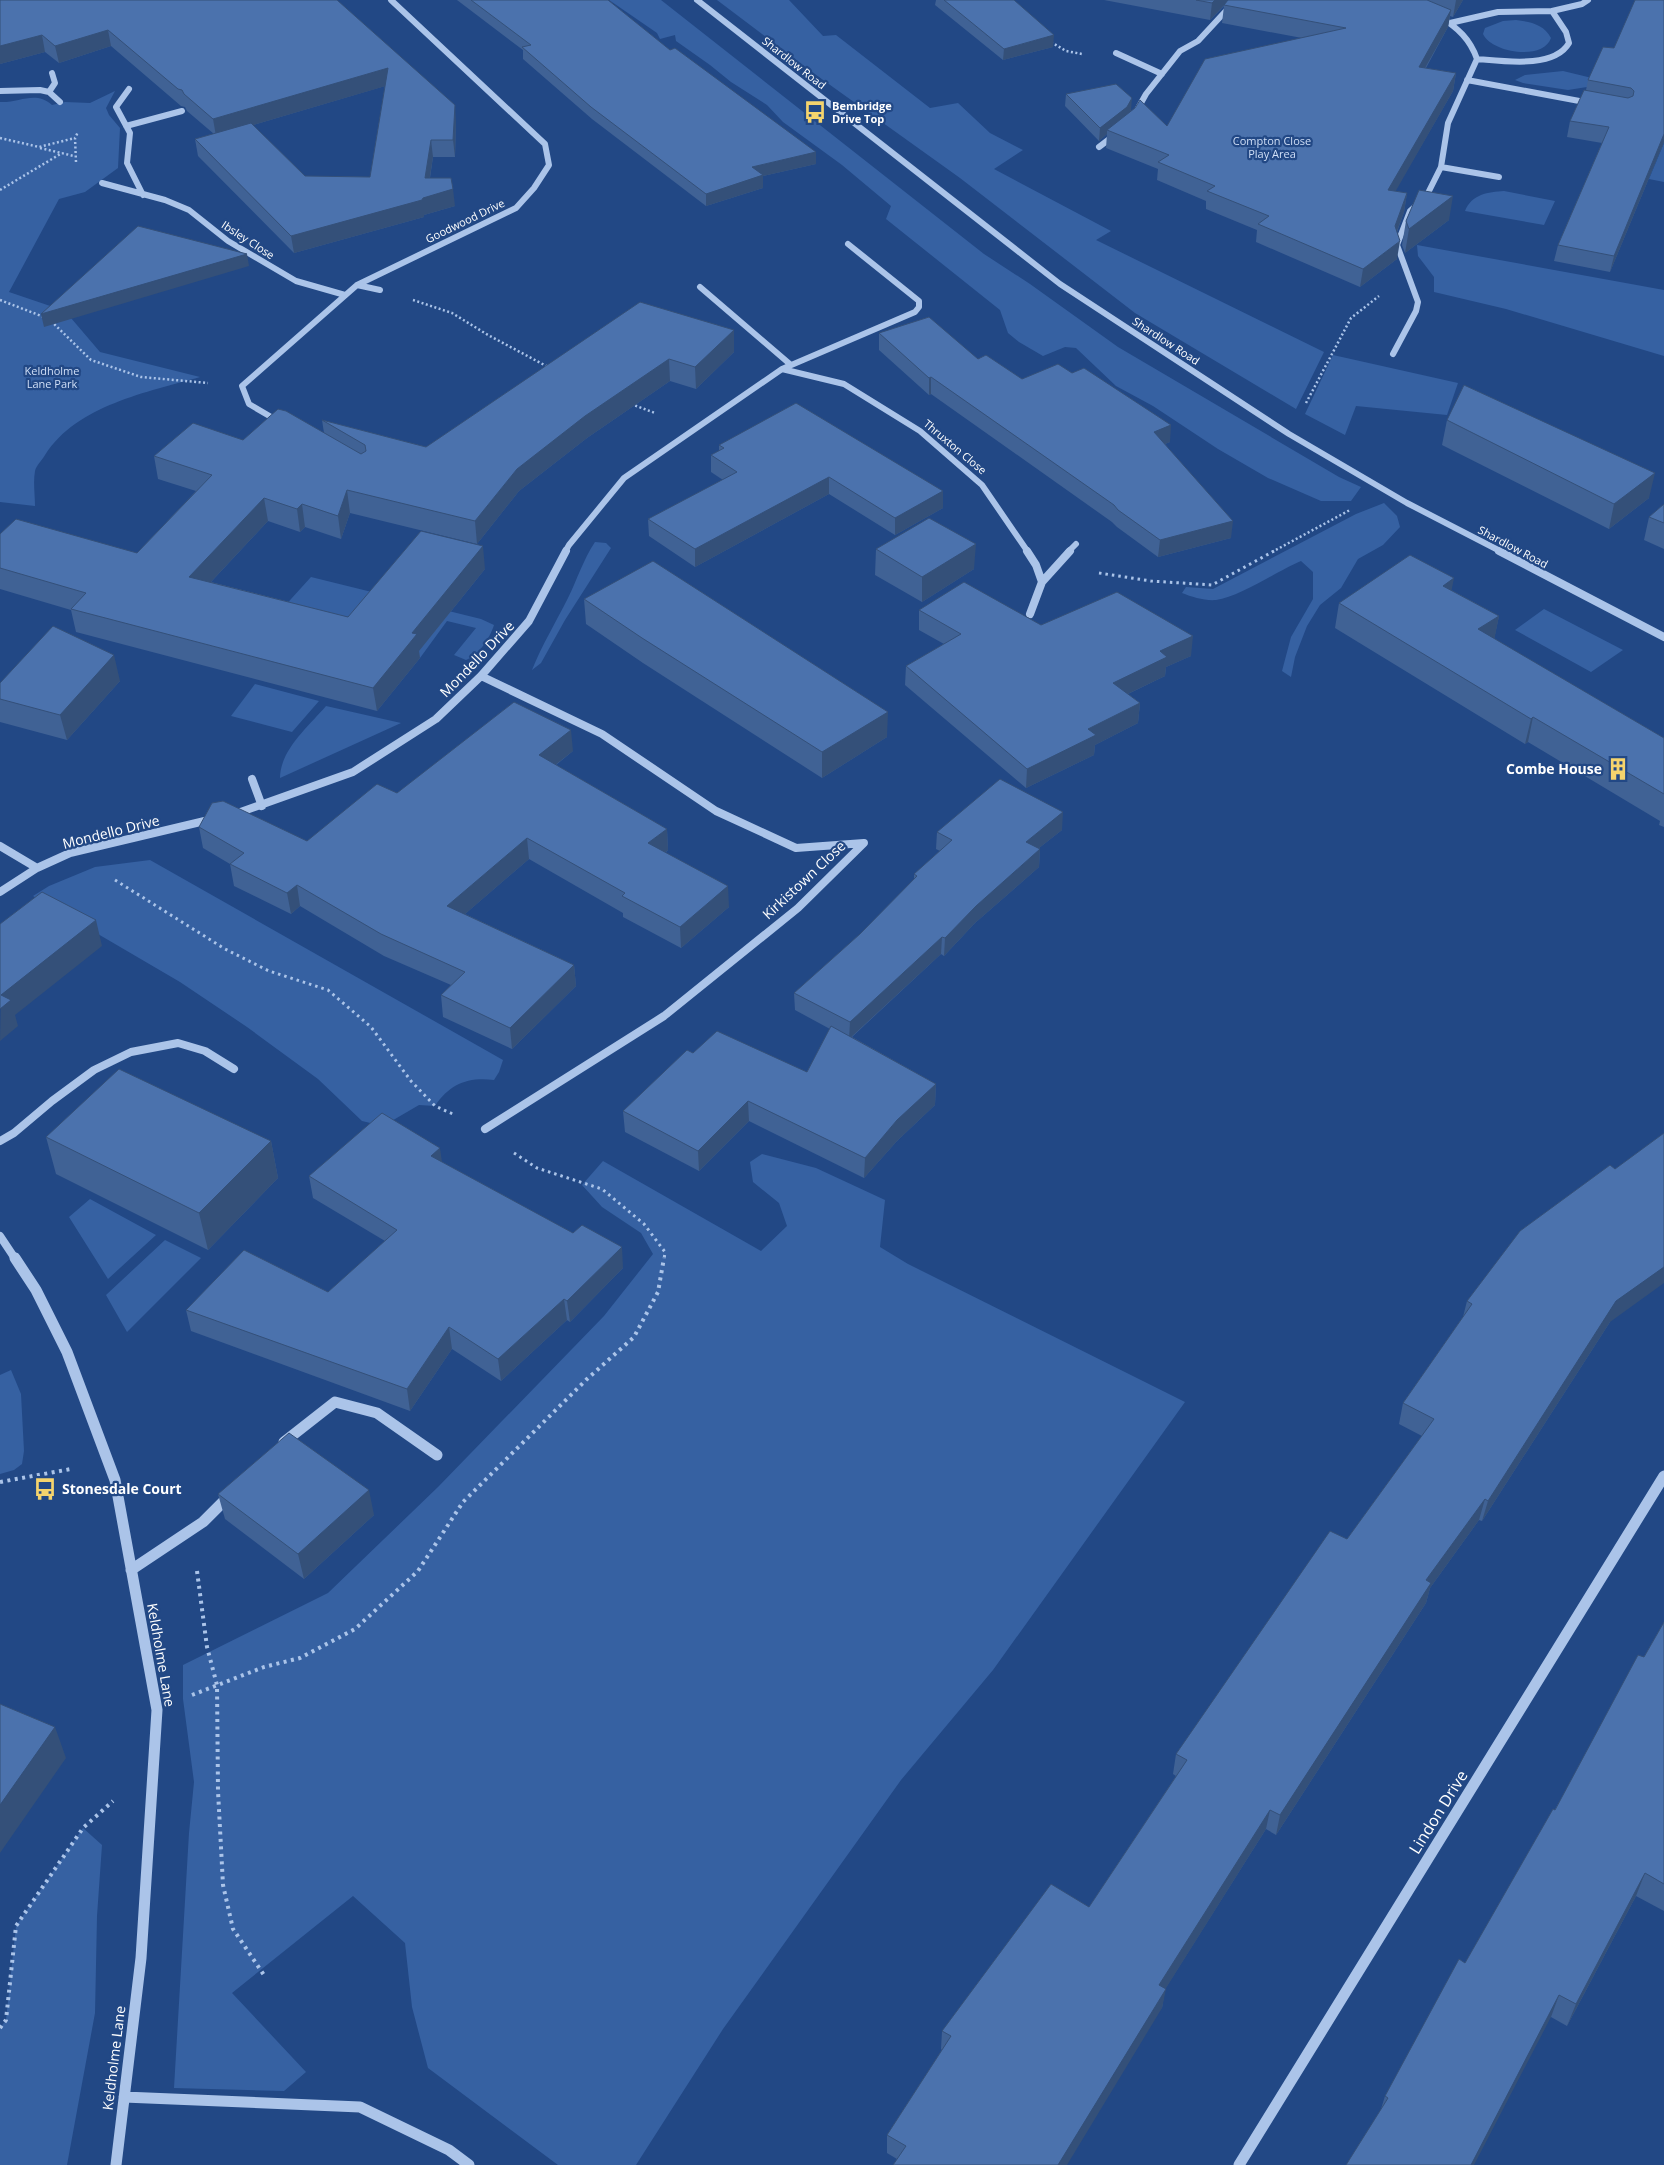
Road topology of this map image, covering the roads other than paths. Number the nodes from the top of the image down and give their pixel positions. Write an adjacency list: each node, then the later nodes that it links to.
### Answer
1 (391, 0): 29 (street, Goodwood Drive)
2 (697, 0): 40 (street, Shardlow Road)
3 (1236, 0): 11 (street)
4 (1588, 0): 5 (street)
5 (1552, 12): 7 (street); 9 (street)
6 (1430, 14): 7 (street)
7 (1450, 23): 9 (street)
8 (1116, 53): 11 (street)
9 (1477, 59): 12 (street)
10 (52, 73): 15 (street)
11 (1162, 74): 16 (street)
12 (1467, 80): 18 (street); 24 (street)
13 (129, 89): 21 (street)
14 (0, 91): 15 (street)
15 (50, 92): 17 (street)
16 (1146, 94): 20 (street)
17 (60, 102)
18 (1598, 104)
19 (182, 111): 21 (street)
20 (1134, 115)
21 (126, 126): 27 (street)
22 (1123, 128): 23 (street)
23 (1099, 147)
24 (1441, 167): 25 (street); 33 (street)
25 (1499, 178)
26 (102, 183): 27 (street, Ibsley Close)
27 (143, 195): 32 (street, Ibsley Close)
28 (848, 244): 34 (street, Mondello Drive)
29 (357, 285): 31 (street); 32 (street, Goodwood Drive)
30 (700, 287): 34 (street)
31 (380, 290)
32 (345, 295): 36 (street, Goodwood Drive)
33 (1393, 354)
34 (791, 365): 35 (street, Mondello Drive)
35 (782, 369): 38 (street, Thruxton Close); 41 (street, Mondello Drive)
36 (282, 424)
37 (1076, 544): 38 (street)
38 (1042, 582): 39 (street)
39 (1030, 614)
40 (1664, 637)
41 (481, 676): 43 (street, Mondello Drive); 50 (street, Kirkistown Close)
42 (252, 779): 43 (street)
43 (262, 806): 44 (street, Mondello Drive)
44 (229, 816)
45 (220, 818): 47 (street, Mondello Drive)
46 (0, 846): 47 (street)
47 (36, 868): 48 (street, Mondello Drive)
48 (0, 892)
49 (234, 1069): 51 (street)
50 (485, 1130)
51 (0, 1141)
52 (0, 1236): 57 (street, Keldholme Lane)
53 (279, 1448): 54 (street)
54 (437, 1455)
55 (1664, 1476): 61 (street, Lindon Drive)
56 (238, 1488): 57 (street)
57 (130, 1570): 58 (street, Keldholme Lane)
58 (124, 2097): 59 (street, Keldholme Lane); 60 (street)
59 (116, 2165)
60 (469, 2165)
61 (1239, 2165)

